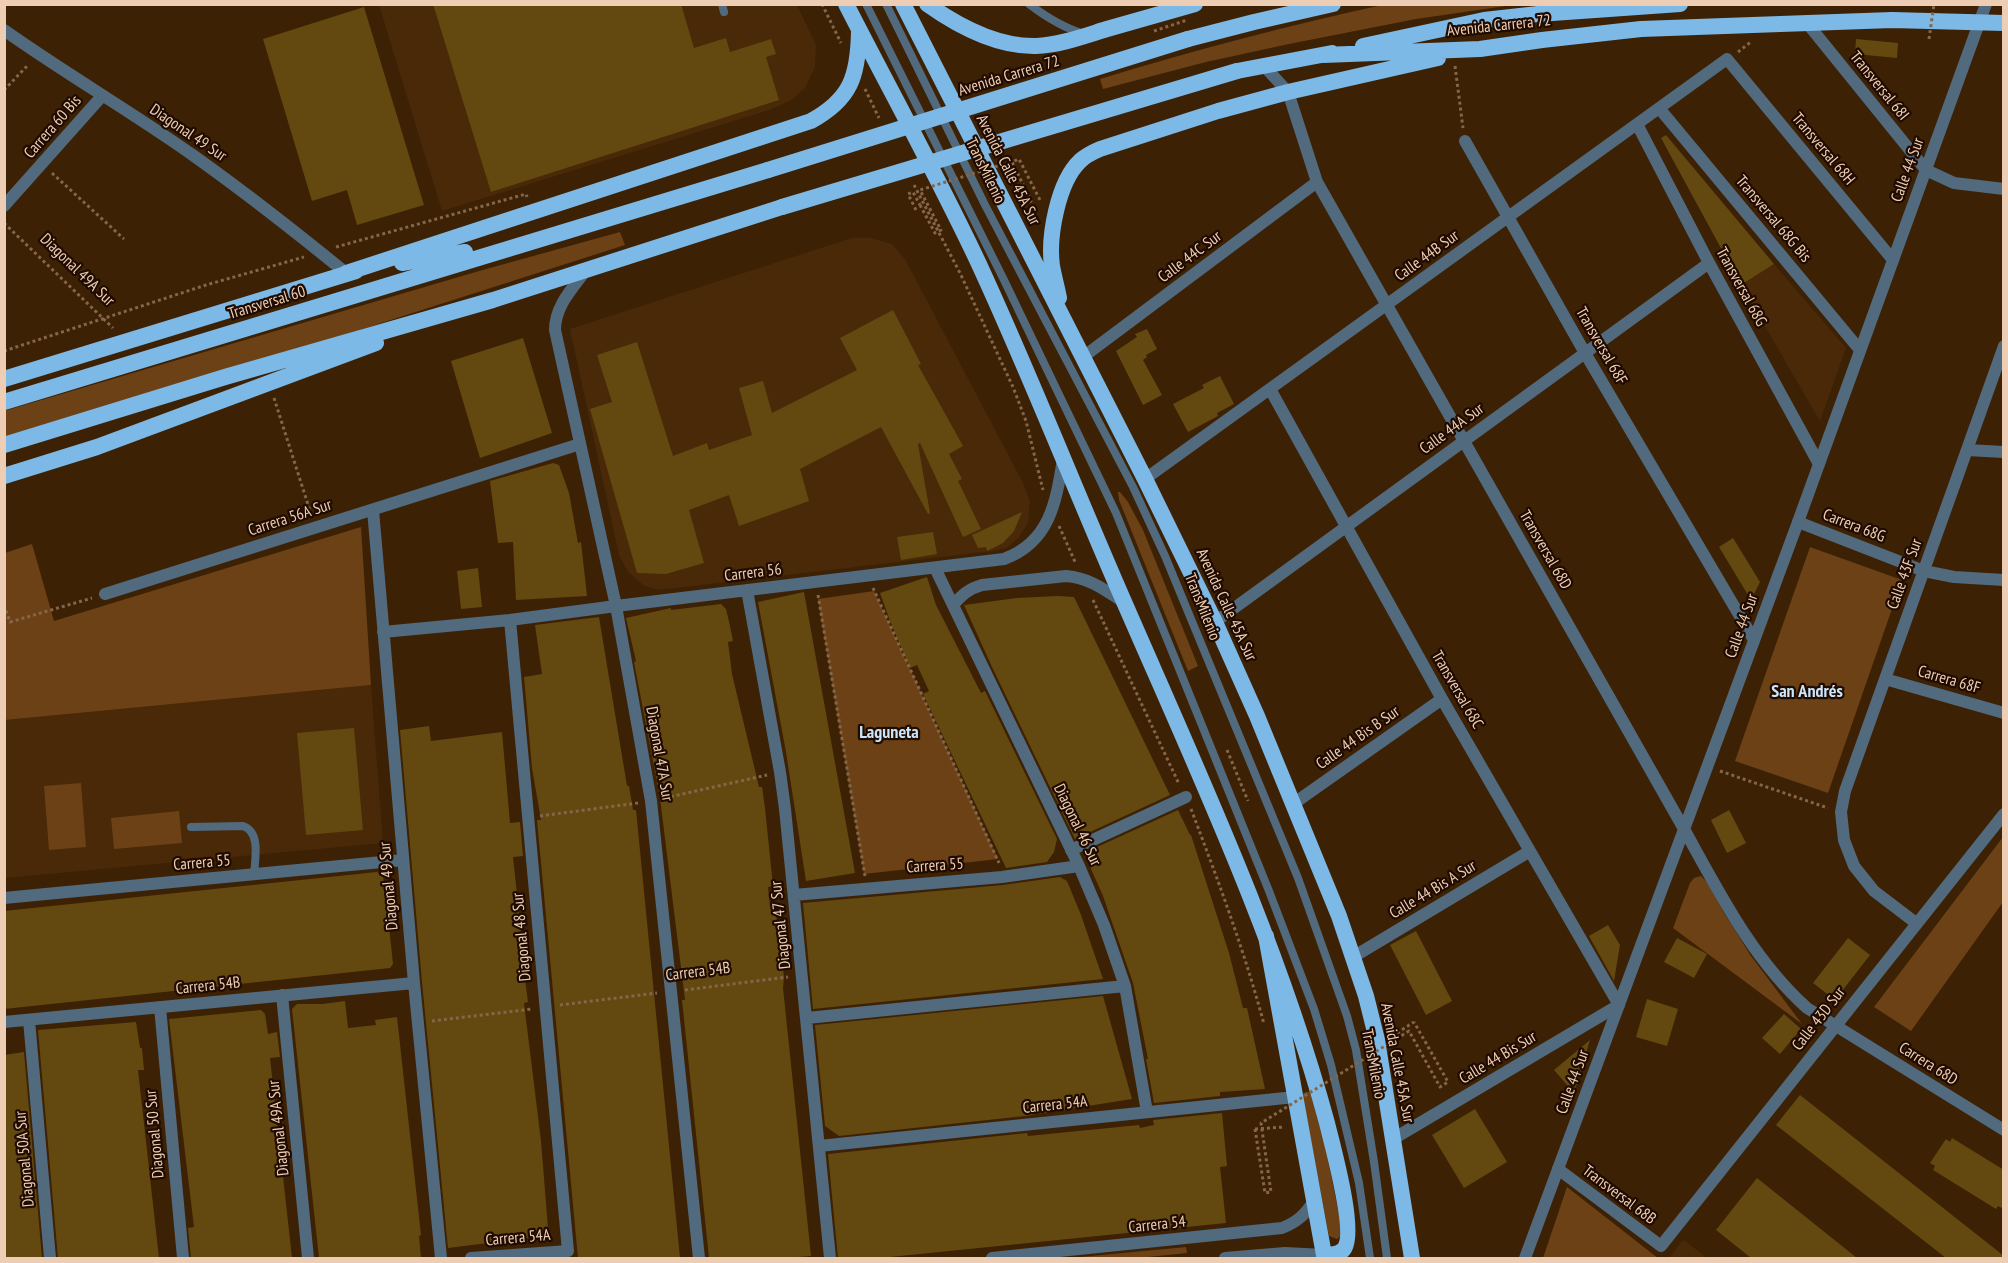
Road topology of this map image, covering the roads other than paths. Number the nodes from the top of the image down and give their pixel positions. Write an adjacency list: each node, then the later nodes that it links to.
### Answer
1 (846, 4): 15 (highway)
2 (866, 4): 119 (lane, TransMilenio)
3 (886, 4): 120 (lane, TransMilenio)
4 (903, 4): 39 (highway, Avenida Calle 45A Sur)
5 (927, 4): 16 (highway)
6 (1029, 4): 16 (lane)
7 (1195, 4): 16 (highway)
8 (1333, 4): 26 (highway, Avenida Carrera 72, bridge)
9 (1680, 4): 18 (highway, Avenida Carrera 72)
10 (1986, 4): 11 (street, Calle 44 Sur)
11 (1980, 22): 12 (highway, Avenida Carrera 72); 13 (highway, Avenida Carrera 72); 27 (street, Calle 44 Sur)
12 (1807, 23): 17 (highway, Avenida Carrera 72); 27 (street, Transversal 68I)
13 (2004, 24)
14 (4, 30): 22 (street, Diagonal 49 Sur)
15 (859, 31): 36 (highway); 54 (highway)
16 (1088, 35)
17 (1480, 49): 18 (highway, Avenida Carrera 72); 21 (highway)
18 (1323, 55): 20 (highway, Avenida Carrera 72)
19 (1727, 59): 23 (street, Calle 44B Sur); 33 (street, Transversal 68H)
20 (1264, 66): 21 (street, Transversal 68D); 35 (highway, Avenida Carrera 72, bridge)
21 (1288, 92): 28 (street, Transversal 68D); 39 (highway)
22 (102, 96): 30 (street, Carrera 60 Bis); 36 (street, Diagonal 49 Sur)
23 (1659, 108): 24 (street, Calle 44B Sur); 43 (street, Transversal 68G Bis)
24 (1637, 124): 31 (street, Calle 44B Sur); 34 (street, Transversal 68G)
25 (1465, 141): 31 (street, Transversal 68F)
26 (768, 170): 32 (highway, Transversal 60)
27 (1926, 170): 29 (street); 33 (street, Calle 44 Sur)
28 (1317, 182): 38 (street, Transversal 68D); 45 (street, Calle 44C Sur)
29 (2004, 189)
30 (4, 206)
31 (1509, 217): 38 (street, Calle 44B Sur); 44 (street, Transversal 68F)
32 (540, 239): 36 (highway, Transversal 60); 41 (highway, Transversal 60)
33 (1893, 260): 43 (street, Calle 44 Sur)
34 (1708, 263): 44 (street, Calle 44A Sur); 55 (street, Transversal 68G)
35 (586, 270): 37 (highway); 50 (street, Diagonal 47A Sur)
36 (346, 273): 40 (highway, Transversal 60)
37 (493, 300): 51 (highway); 56 (highway)
38 (1386, 305): 47 (street, Calle 44B Sur); 49 (street, Transversal 68D)
39 (1065, 324): 45 (highway, Avenida Calle 45A Sur)
40 (158, 332): 41 (highway); 46 (highway, Transversal 60)
41 (204, 340): 48 (highway, Transversal 60)
42 (2004, 346): 52 (street, Calle 43F Sur)
43 (1860, 350): 55 (street, Calle 44 Sur)
44 (1585, 353): 49 (street, Calle 44A Sur); 72 (street, Transversal 68F)
45 (1083, 357): 57 (highway, Avenida Calle 45A Sur)
46 (4, 379)
47 (1270, 389): 57 (street, Calle 44B Sur); 60 (street, Transversal 68C)
48 (4, 402)
49 (1464, 441): 60 (street, Calle 44A Sur); 80 (street, Transversal 68D)
50 (580, 444): 58 (street, Carrera 56A Sur); 68 (street, Diagonal 47A Sur)
51 (4, 445)
52 (1967, 450): 53 (street); 62 (street, Calle 43F Sur)
53 (2004, 452)
54 (1063, 459): 61 (street, Carrera 56); 66 (highway)
55 (1819, 464): 59 (street, Calle 44 Sur)
56 (4, 476)
57 (1145, 479): 70 (highway, Avenida Calle 45A Sur)
58 (373, 510): 65 (street, Carrera 56A Sur); 71 (street, Diagonal 49 Sur)
59 (1798, 522): 62 (street, Carrera 68G); 72 (street, Calle 44 Sur)
60 (1345, 528): 70 (street, Calle 44A Sur); 74 (street, Transversal 68C)
61 (935, 568): 64 (street, Carrera 56); 67 (street, Diagonal 46 Sur)
62 (1924, 571): 63 (street, Carrera 68G); 73 (street, Calle 43F Sur)
63 (2004, 580)
64 (747, 590): 68 (street, Carrera 56); 86 (street, Diagonal 47 Sur)
65 (105, 594)
66 (1125, 603): 67 (street); 89 (highway)
67 (953, 605): 81 (street, Diagonal 46 Sur)
68 (616, 606): 69 (street, Carrera 56); 115 (street, Diagonal 47A Sur)
69 (510, 620): 71 (street, Carrera 56); 108 (street, Diagonal 48 Sur)
70 (1215, 622): 77 (highway, Avenida Calle 45A Sur)
71 (383, 633): 83 (street, Diagonal 49 Sur)
72 (1754, 640): 80 (street, Calle 44 Sur)
73 (1885, 679): 75 (street, Carrera 68F); 88 (street, Calle 43F Sur)
74 (1442, 699): 77 (street, Calle 44 Bis B Sur); 82 (street, Transversal 68C)
75 (2004, 713)
76 (1186, 797): 81 (street)
77 (1293, 804): 90 (highway, Avenida Calle 45A Sur)
78 (2004, 814): 88 (street, Calle 43D Sur)
79 (191, 827): 85 (lane)
80 (1684, 829): 94 (street, Calle 44 Sur); 99 (street, Transversal 68D)
81 (1071, 850): 84 (street, Diagonal 46 Sur)
82 (1530, 851): 90 (street, Calle 44 Bis A Sur); 94 (street, Transversal 68C)
83 (403, 860): 85 (street, Carrera 55); 91 (street, Diagonal 49 Sur)
84 (1079, 867): 86 (street, Carrera 55); 92 (street, Diagonal 46 Sur)
85 (254, 875): 87 (street, Carrera 55)
86 (794, 895): 96 (street, Diagonal 47 Sur)
87 (4, 898)
88 (1916, 923): 99 (street, Calle 43D Sur)
89 (1266, 936): 100 (highway); 109 (highway)
90 (1353, 957): 103 (highway, Avenida Calle 45A Sur)
91 (414, 983): 93 (street, Carrera 54B); 113 (street, Diagonal 49 Sur)
92 (1125, 986): 96 (street); 101 (street, Diagonal 46 Sur)
93 (282, 995): 95 (street, Carrera 54B); 112 (street, Diagonal 49A Sur)
94 (1619, 1005): 103 (street, Calle 44 Bis Sur); 105 (street, Calle 44 Sur)
95 (160, 1007): 97 (street, Carrera 54B); 111 (street, Diagonal 50 Sur)
96 (807, 1018): 104 (street, Diagonal 47 Sur)
97 (29, 1020): 98 (street, Carrera 54B); 110 (street, Diagonal 50A Sur)
98 (4, 1022)
99 (1835, 1025): 102 (street, Carrera 68D); 107 (street, Calle 43D Sur)
100 (1288, 1098): 101 (street, Carrera 54A); 106 (highway)
101 (1147, 1112): 104 (street, Carrera 54A)
102 (2004, 1130)
103 (1393, 1139): 121 (highway, Avenida Calle 45A Sur)
104 (819, 1146): 116 (street, Diagonal 47 Sur)
105 (1558, 1169): 107 (street, Transversal 68B); 122 (street, Calle 44 Sur)
106 (1314, 1201): 109 (highway); 117 (street, Carrera 54)
107 (1661, 1246)
108 (568, 1251): 114 (street, Carrera 54A)
109 (1329, 1255): 118 (street)
110 (50, 1258)
111 (183, 1258)
112 (308, 1258)
113 (441, 1258)
114 (471, 1258)
115 (699, 1258)
116 (830, 1258)
117 (992, 1258)
118 (1225, 1258)
119 (1370, 1258)
120 (1388, 1258)
121 (1412, 1258)
122 (1525, 1258)

